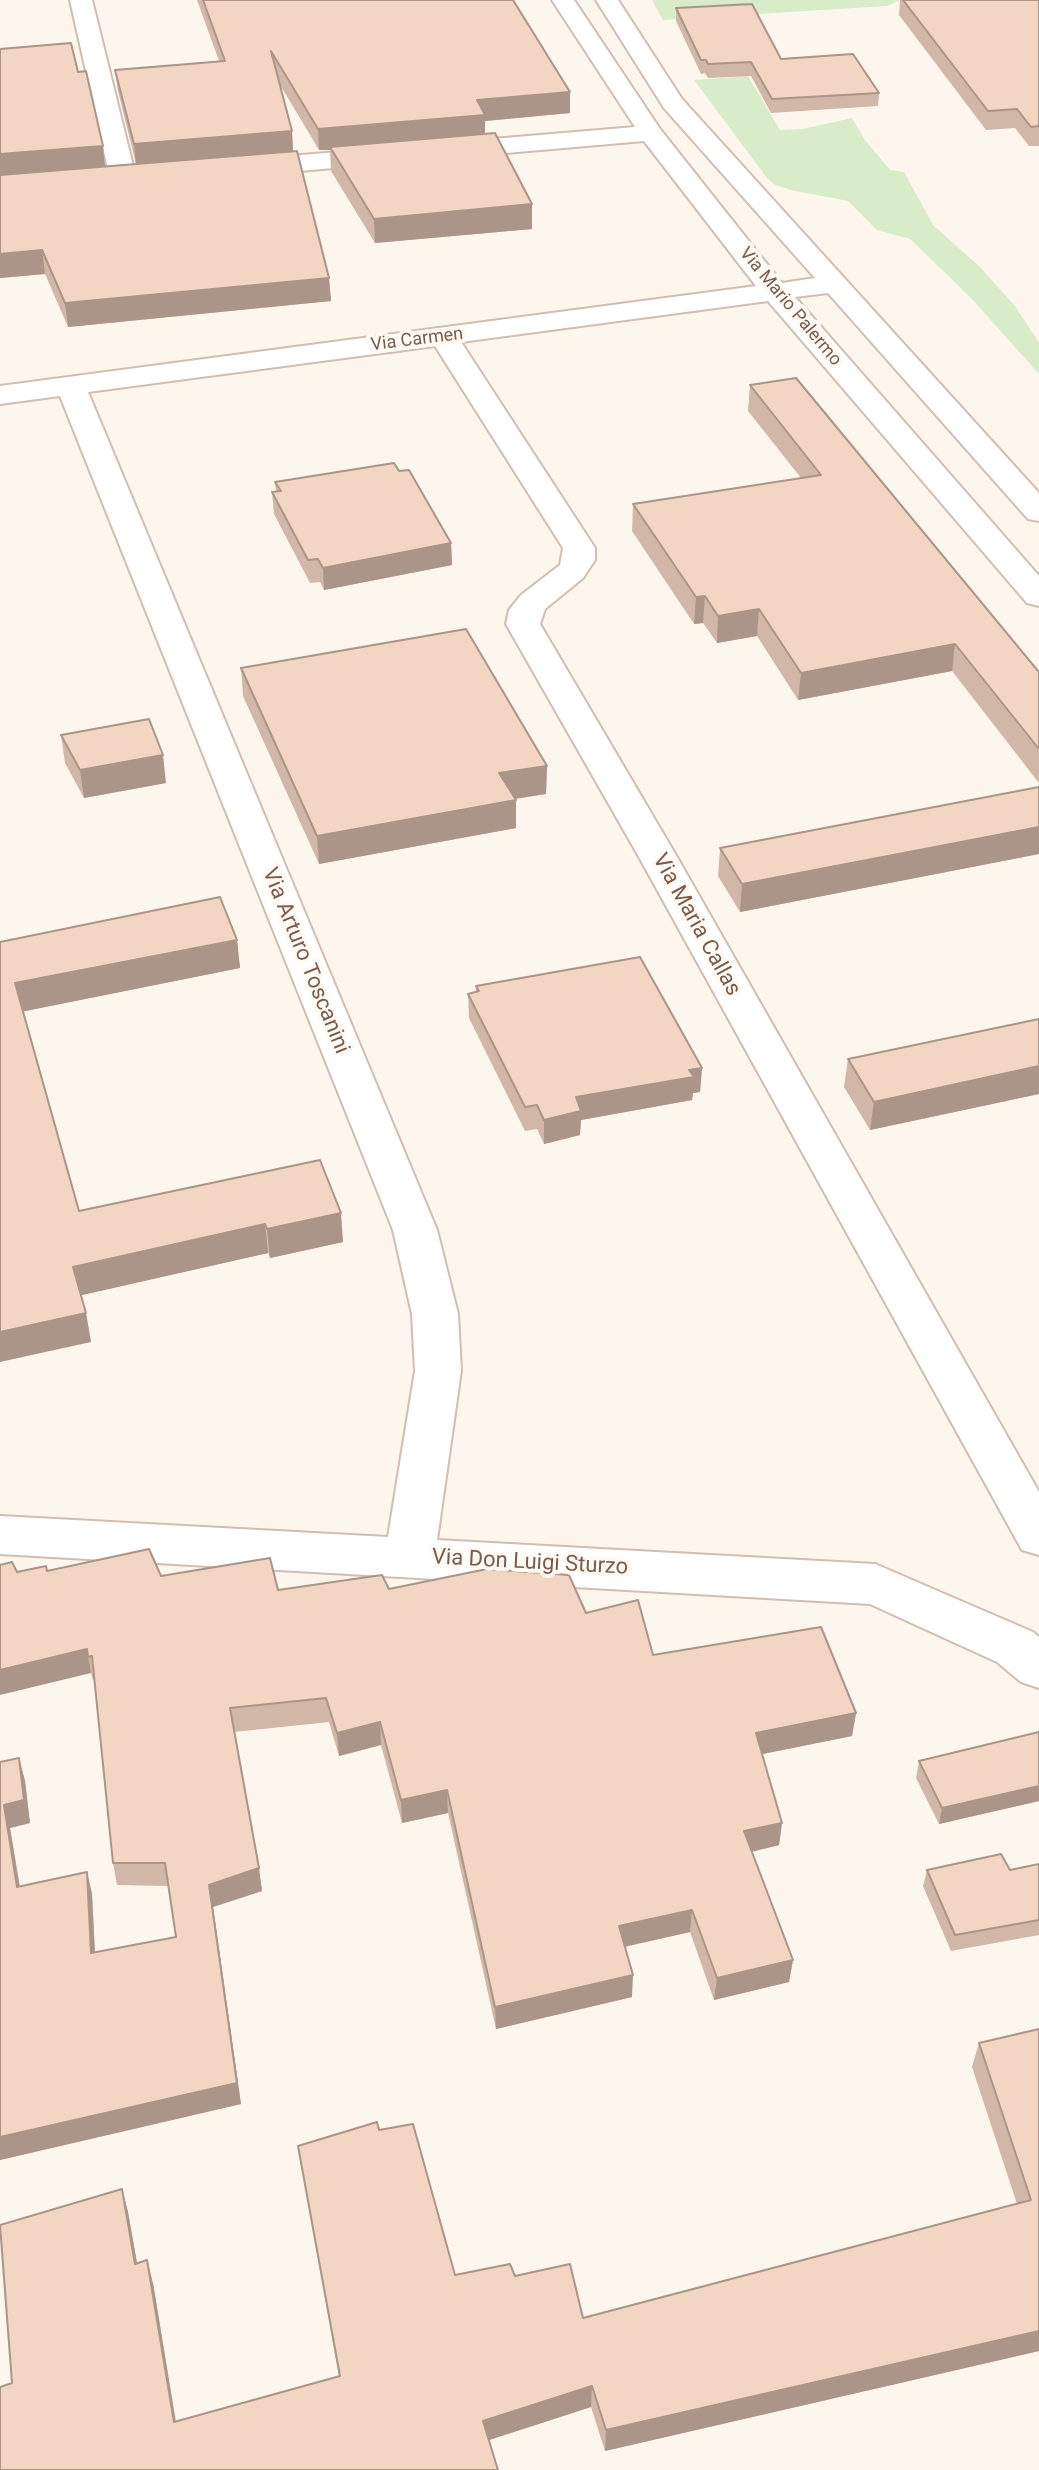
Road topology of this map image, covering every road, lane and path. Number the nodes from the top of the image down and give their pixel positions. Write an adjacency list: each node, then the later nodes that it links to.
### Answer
1 (81, 0): 7 (street)
2 (563, 0): 4 (street, Via Mario Palermo)
3 (607, 0): 9 (street)
4 (651, 133): 5 (street); 10 (street, Via Mario Palermo)
5 (218, 170)
6 (155, 175): 7 (street)
7 (123, 178): 8 (street)
8 (92, 180)
9 (833, 284): 10 (street, Via Carmen); 14 (street)
10 (775, 292): 11 (street, Via Carmen); 15 (street, Via Mario Palermo)
11 (443, 336): 12 (street, Via Carmen); 17 (street, Via Maria Callas)
12 (70, 385): 13 (street, Via Carmen); 18 (street, Via Arturo Toscanini)
13 (0, 395)
14 (1039, 512)
15 (1039, 596)
16 (0, 1535): 18 (street, Via Don Luigi Sturzo)
17 (1039, 1536)
18 (410, 1556): 19 (street, Via Don Luigi Sturzo)
19 (1039, 1667)

